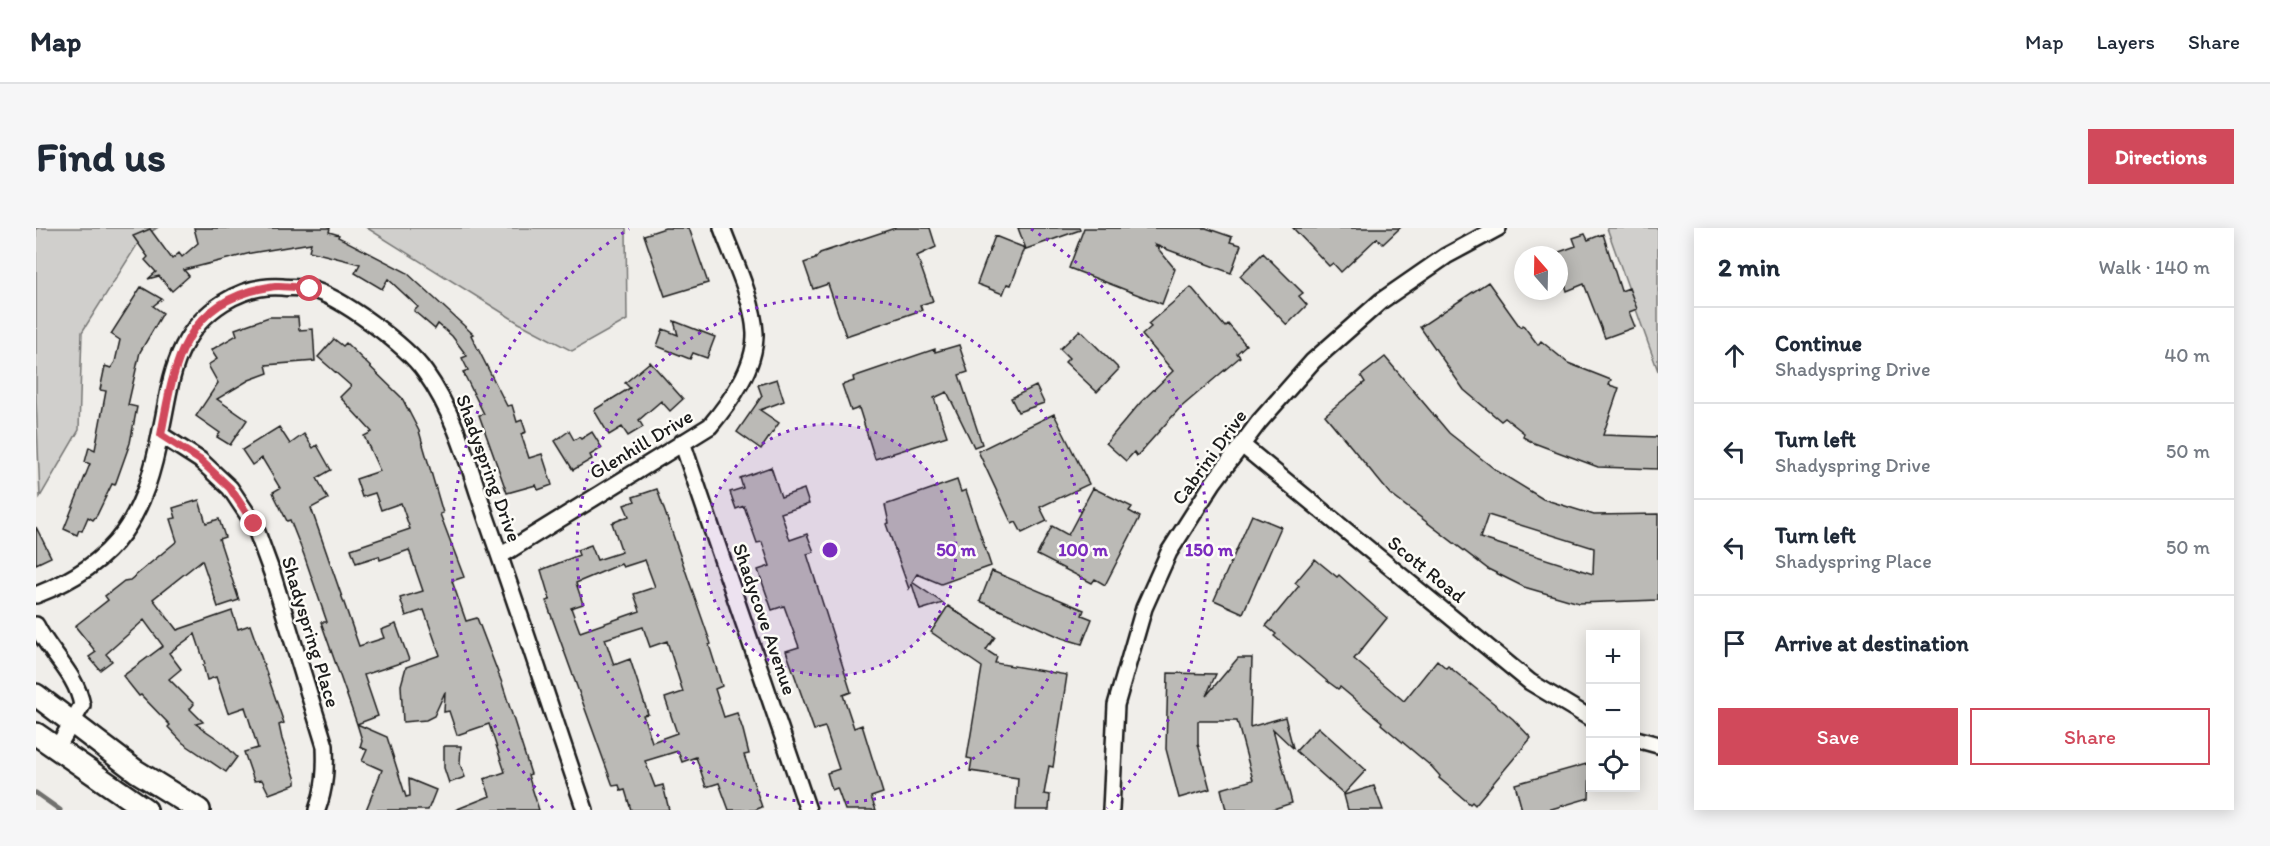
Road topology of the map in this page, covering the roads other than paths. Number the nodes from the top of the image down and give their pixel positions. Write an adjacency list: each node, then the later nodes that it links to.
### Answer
1 (722, 228): 4 (street, Glenhill Drive)
2 (1498, 228): 5 (street, Cabrini Drive)
3 (161, 435): 6 (street, Shadyspring Drive); 7 (street, Shadyspring Drive); 18 (street, Shadyspring Place)
4 (682, 442): 6 (street, Glenhill Drive); 20 (street, Shadycove Avenue)
5 (1242, 445): 10 (street, Scott Road); 21 (street, Cabrini Drive)
6 (500, 556): 19 (street, Shadyspring Drive)
7 (36, 596)
8 (36, 625): 11 (street)
9 (36, 695): 11 (main road)
10 (1586, 716)
11 (73, 724): 15 (street); 17 (main road)
12 (36, 734): 15 (main road)
13 (1640, 740): 14 (street)
14 (1658, 745)
15 (57, 747): 16 (main road)
16 (146, 810)
17 (199, 810)
18 (317, 810)
19 (585, 810)
20 (808, 810)
21 (1111, 810)

